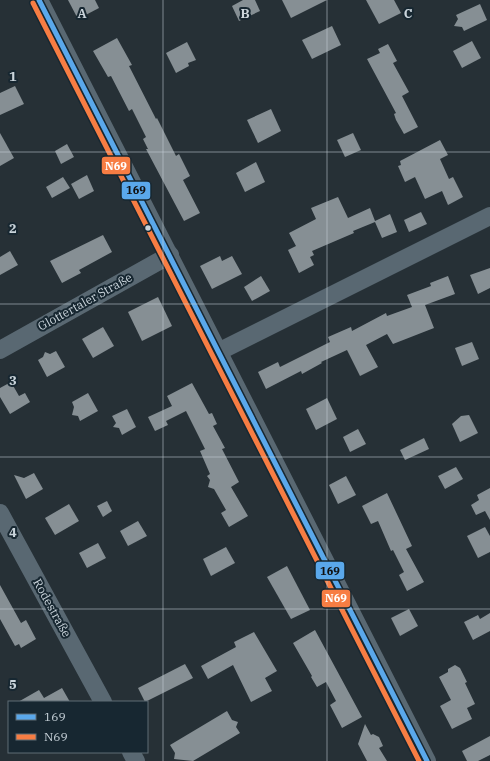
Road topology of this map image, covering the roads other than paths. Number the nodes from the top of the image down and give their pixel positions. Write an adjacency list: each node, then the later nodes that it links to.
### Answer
1 (39, 0): 3 (street)
2 (490, 216): 5 (street)
3 (170, 255): 4 (street, Glottertaler Straße); 5 (street)
4 (0, 350)
5 (220, 351): 8 (street)
6 (0, 513): 7 (street, Rodestraße)
7 (103, 701)
8 (427, 761)

